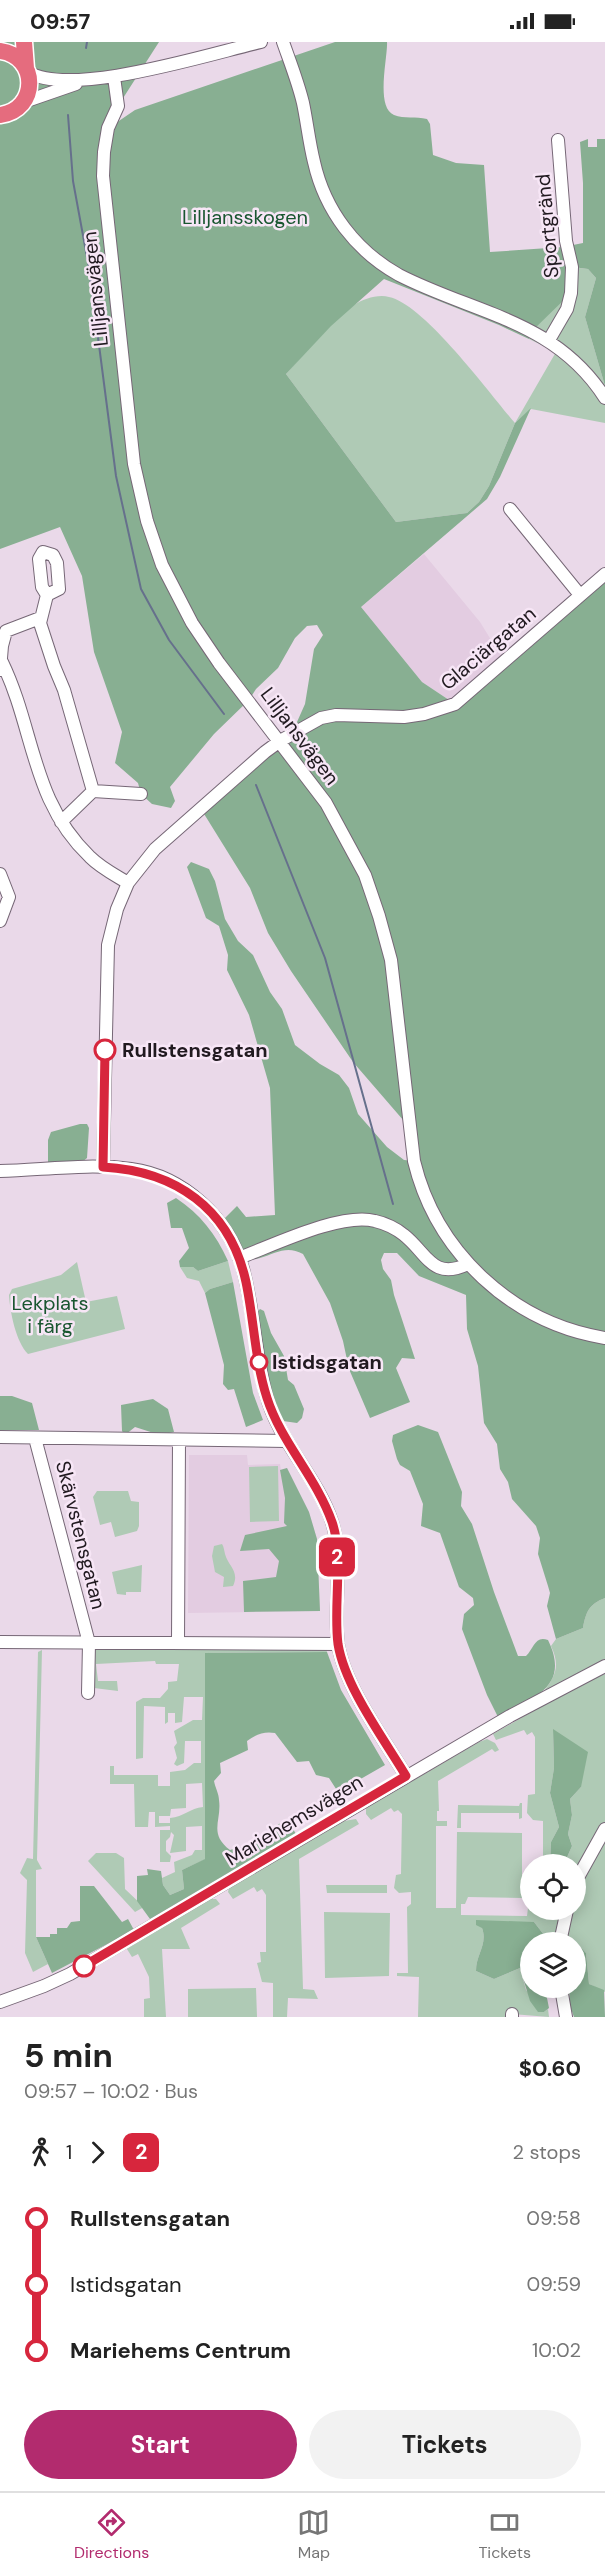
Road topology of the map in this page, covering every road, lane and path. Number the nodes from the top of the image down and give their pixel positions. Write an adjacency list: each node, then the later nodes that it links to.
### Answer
1 (5, 42): 5 (highway)
2 (24, 42): 6 (highway)
3 (261, 42): 7 (street)
4 (283, 42): 12 (street)
5 (0, 50): 6 (highway)
6 (27, 70): 8 (street); 9 (highway)
7 (114, 76): 8 (street); 21 (street, Lilljansvägen)
8 (86, 81): 9 (street)
9 (24, 102): 10 (highway)
10 (0, 115)
11 (558, 140): 12 (street, Sportgränd)
12 (549, 340): 13 (street)
13 (605, 398)
14 (510, 510): 17 (street)
15 (605, 574): 17 (street, Glaciärgatan)
16 (47, 595): 18 (street)
17 (580, 595): 21 (street, Glaciärgatan)
18 (40, 618): 19 (street); 22 (street)
19 (3, 626): 20 (street)
20 (1, 666): 24 (street)
21 (280, 741): 26 (street); 31 (street, Lilljansvägen)
22 (93, 791): 23 (street); 24 (street)
23 (141, 794)
24 (61, 822): 26 (street)
25 (0, 874): 27 (street)
26 (128, 883): 28 (street)
27 (0, 921)
28 (103, 1167): 29 (street); 30 (street)
29 (0, 1171)
30 (239, 1258): 31 (street); 36 (street)
31 (468, 1264): 32 (street, Lilljansvägen)
32 (605, 1338)
33 (0, 1437): 34 (street)
34 (35, 1438): 35 (street); 38 (street, Skärvstensgatan)
35 (179, 1440): 36 (street); 39 (street)
36 (287, 1441): 40 (street)
37 (0, 1642): 38 (street)
38 (89, 1642): 39 (street); 42 (street, Skärvstensgatan)
39 (178, 1643): 40 (street)
40 (338, 1644): 43 (street)
41 (605, 1666): 43 (street, Mariehemsvägen)
42 (88, 1694)
43 (406, 1776): 47 (street, Mariehemsvägen)
44 (605, 1829): 45 (street)
45 (586, 1863)
46 (563, 1998): 48 (street)
47 (0, 2002)
48 (566, 2017)

